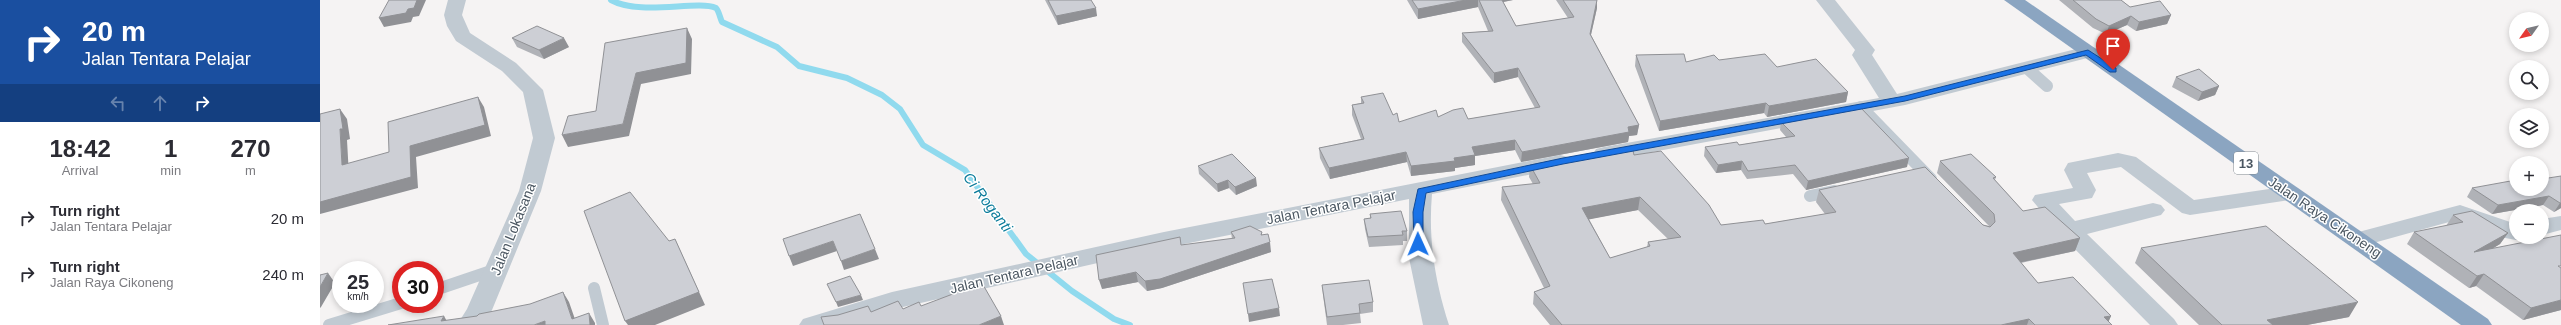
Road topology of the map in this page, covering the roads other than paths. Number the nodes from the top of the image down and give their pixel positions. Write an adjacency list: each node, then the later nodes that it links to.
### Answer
1 (457, 0): 22 (street, Jalan Lokasana)
2 (1825, 0): 7 (street)
3 (2013, 0): 4 (highway, Jalan Raya Cikoneng / 13)
4 (2088, 52): 5 (street, Jalan Tentara Pelajar); 14 (highway, Jalan Raya Cikoneng / 13)
5 (2028, 69): 6 (lane); 7 (street, Jalan Tentara Pelajar)
6 (2048, 86)
7 (1891, 101): 8 (street, Jalan Tentara Pelajar)
8 (1861, 107): 9 (lane); 13 (street, Jalan Tentara Pelajar)
9 (1922, 171): 10 (lane); 12 (lane)
10 (1908, 174)
11 (1848, 188): 15 (lane)
12 (1939, 188)
13 (1421, 191): 29 (street, Jalan Tentara Pelajar); 30 (street)
14 (2290, 193): 19 (street); 21 (highway, Jalan Raya Cikoneng / 13)
15 (1810, 196)
16 (2153, 210): 19 (street)
17 (2561, 223): 18 (street)
18 (2549, 226)
19 (2070, 230): 31 (street)
20 (2509, 230): 21 (street)
21 (2359, 239): 32 (highway, Jalan Raya Cikoneng / 13)
22 (497, 270): 23 (lane); 27 (street, Jalan Lokasana)
23 (444, 287)
24 (594, 288): 28 (lane)
25 (392, 306): 26 (lane)
26 (329, 325)
27 (470, 325)
28 (603, 325)
29 (812, 325)
30 (1436, 325)
31 (2164, 325)
32 (2479, 325)

